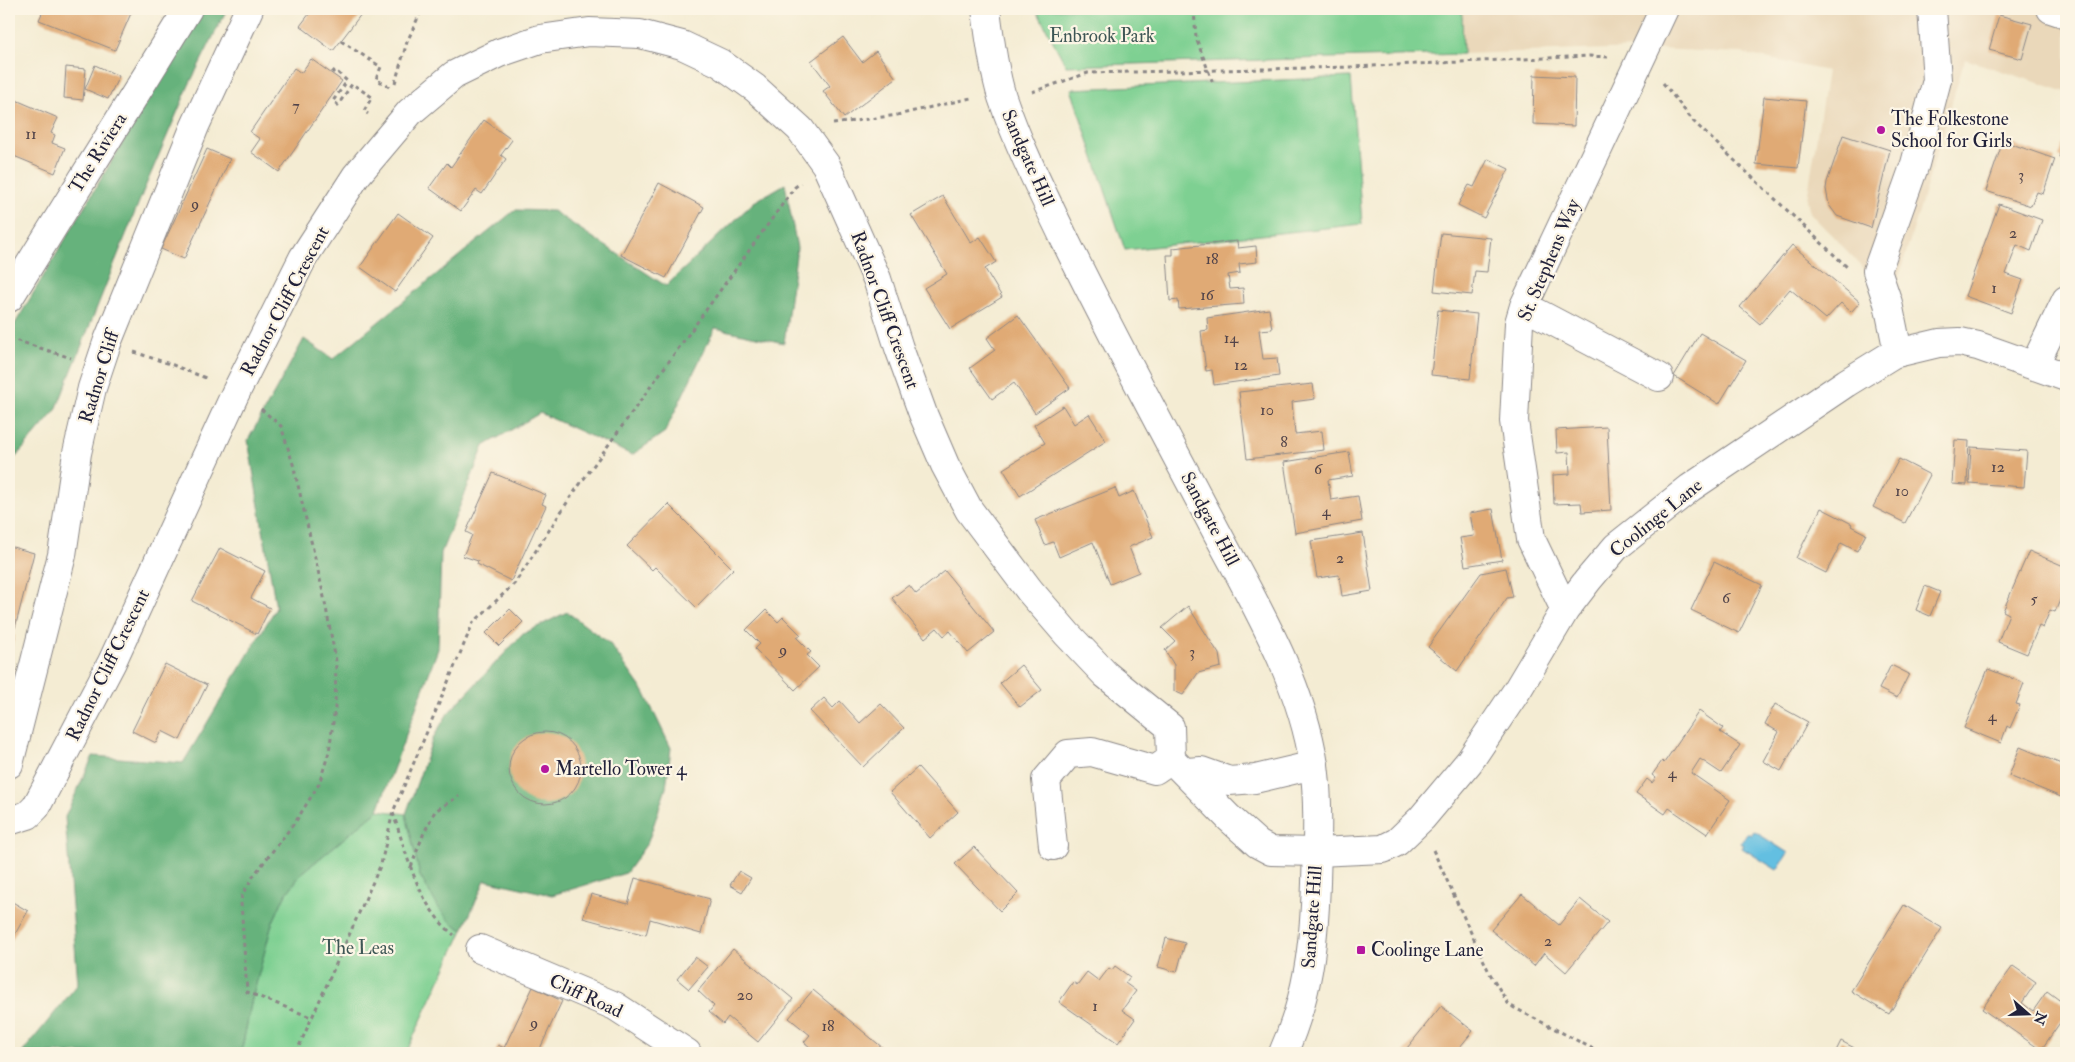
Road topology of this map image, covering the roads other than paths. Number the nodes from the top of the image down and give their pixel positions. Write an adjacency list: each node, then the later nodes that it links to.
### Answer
1 (188, 9): 8 (main road, The Riviera)
2 (249, 9): 16 (main road, Radnor Cliff)
3 (986, 9): 18 (main road, Sandgate Hill)
4 (1664, 9): 10 (main road, St. Stephens Way)
5 (1932, 9): 11 (main road)
6 (2051, 9): 7 (main road)
7 (2066, 14)
8 (9, 298)
9 (2066, 300): 12 (main road)
10 (1524, 306): 13 (main road); 15 (main road, St. Stephens Way)
11 (1898, 352): 12 (main road, Coolinge Lane); 15 (main road, Coolinge Lane)
12 (2034, 366): 14 (main road, Coolinge Lane)
13 (1660, 377)
14 (2066, 377)
15 (1566, 610): 21 (main road, Coolinge Lane)
16 (9, 764)
17 (1179, 765): 18 (main road); 19 (main road, Radnor Cliff Crescent); 20 (main road); 21 (main road)
18 (1314, 765): 21 (main road, Sandgate Hill)
19 (9, 821)
20 (1053, 846)
21 (1317, 852): 24 (main road, Sandgate Hill)
22 (480, 949): 23 (main road, Cliff Road)
23 (687, 1053)
24 (1282, 1053)

